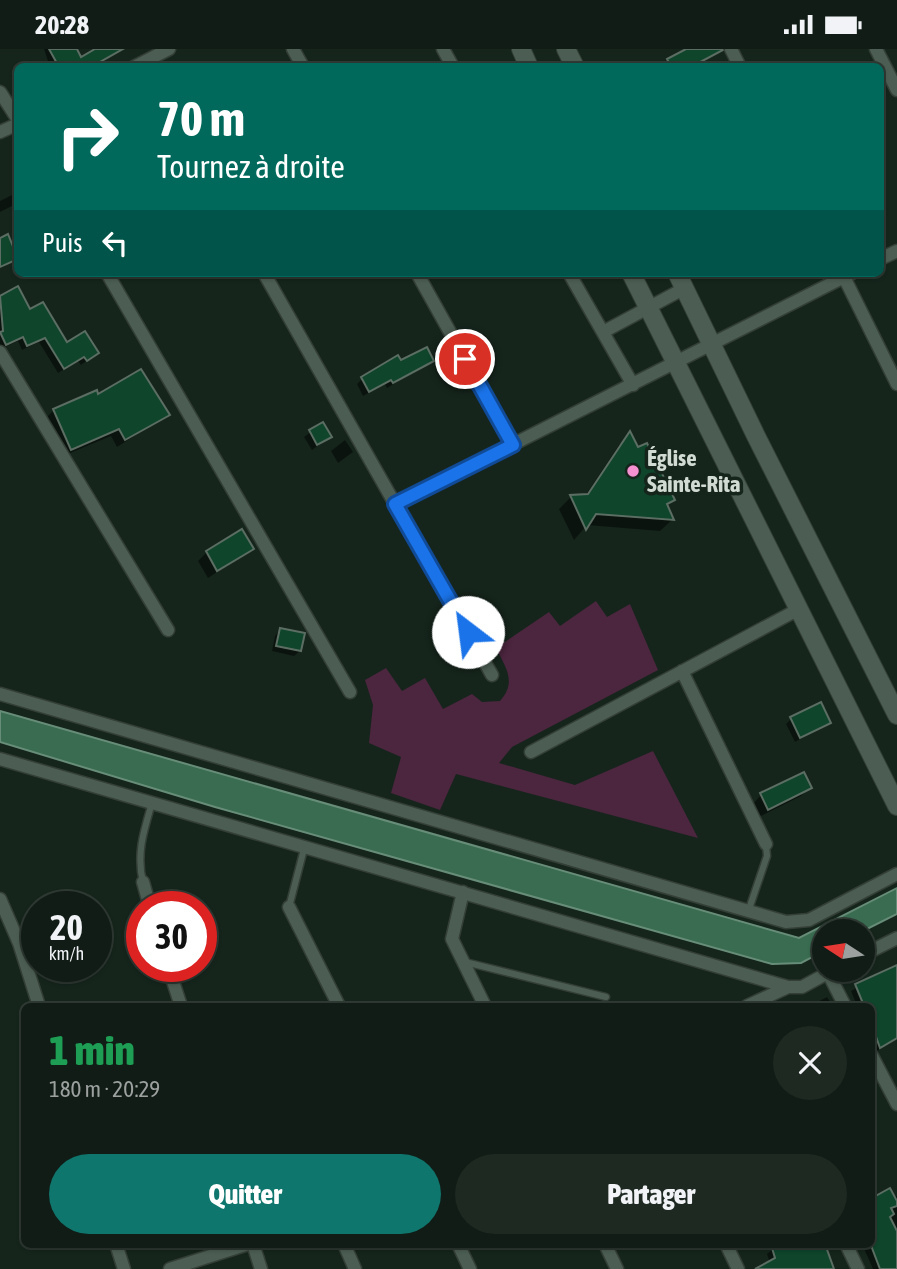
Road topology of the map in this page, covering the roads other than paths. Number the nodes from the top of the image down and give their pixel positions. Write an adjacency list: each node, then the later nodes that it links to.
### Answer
1 (169, 49): 2 (street)
2 (145, 63)
3 (884, 65): 4 (street)
4 (897, 90)
5 (0, 92): 6 (street)
6 (14, 115)
7 (109, 277): 28 (street)
8 (266, 277): 23 (street)
9 (419, 277): 22 (street)
10 (571, 277): 16 (street)
11 (633, 277): 15 (street)
12 (840, 277): 17 (street)
13 (847, 277): 20 (street)
14 (681, 280): 15 (street); 17 (street)
15 (648, 307): 16 (street); 19 (street)
16 (603, 332): 21 (street)
17 (712, 344): 19 (street); 30 (street)
18 (0, 352): 25 (street)
19 (677, 360): 21 (street); 24 (street)
20 (897, 384)
21 (633, 385): 22 (street)
22 (513, 445): 23 (street)
23 (395, 504): 27 (street)
24 (799, 609): 26 (street); 34 (street)
25 (168, 630)
26 (682, 671): 31 (street); 35 (street)
27 (492, 675)
28 (350, 692)
29 (0, 694): 43 (street)
30 (897, 715)
31 (531, 752)
32 (0, 759): 33 (street)
33 (152, 803): 36 (street); 38 (lane)
34 (897, 806)
35 (765, 844): 43 (lane)
36 (304, 849): 40 (street); 42 (lane)
37 (897, 874): 43 (street)
38 (143, 882): 39 (street)
39 (146, 891)
40 (463, 892): 46 (street); 50 (street)
41 (0, 899): 52 (street)
42 (289, 907): 54 (street)
43 (748, 912)
44 (897, 938): 45 (street)
45 (875, 949)
46 (462, 961): 51 (lane); 55 (street)
47 (173, 982): 53 (street)
48 (813, 982): 50 (street)
49 (836, 982): 57 (street)
50 (788, 987): 56 (street)
51 (606, 997)
52 (39, 1003)
53 (180, 1003)
54 (337, 1003)
55 (483, 1003)
56 (753, 1003)
57 (844, 1003)
58 (875, 1062): 59 (street)
59 (897, 1104)
60 (117, 1248): 68 (street)
61 (238, 1248): 69 (street)
62 (253, 1248): 70 (street)
63 (346, 1248): 71 (street)
64 (460, 1248): 72 (street)
65 (607, 1248): 73 (street)
66 (728, 1248): 74 (street)
67 (848, 1248): 75 (street)
68 (124, 1269)
69 (170, 1269)
70 (261, 1269)
71 (355, 1269)
72 (470, 1269)
73 (617, 1269)
74 (738, 1269)
75 (858, 1269)

